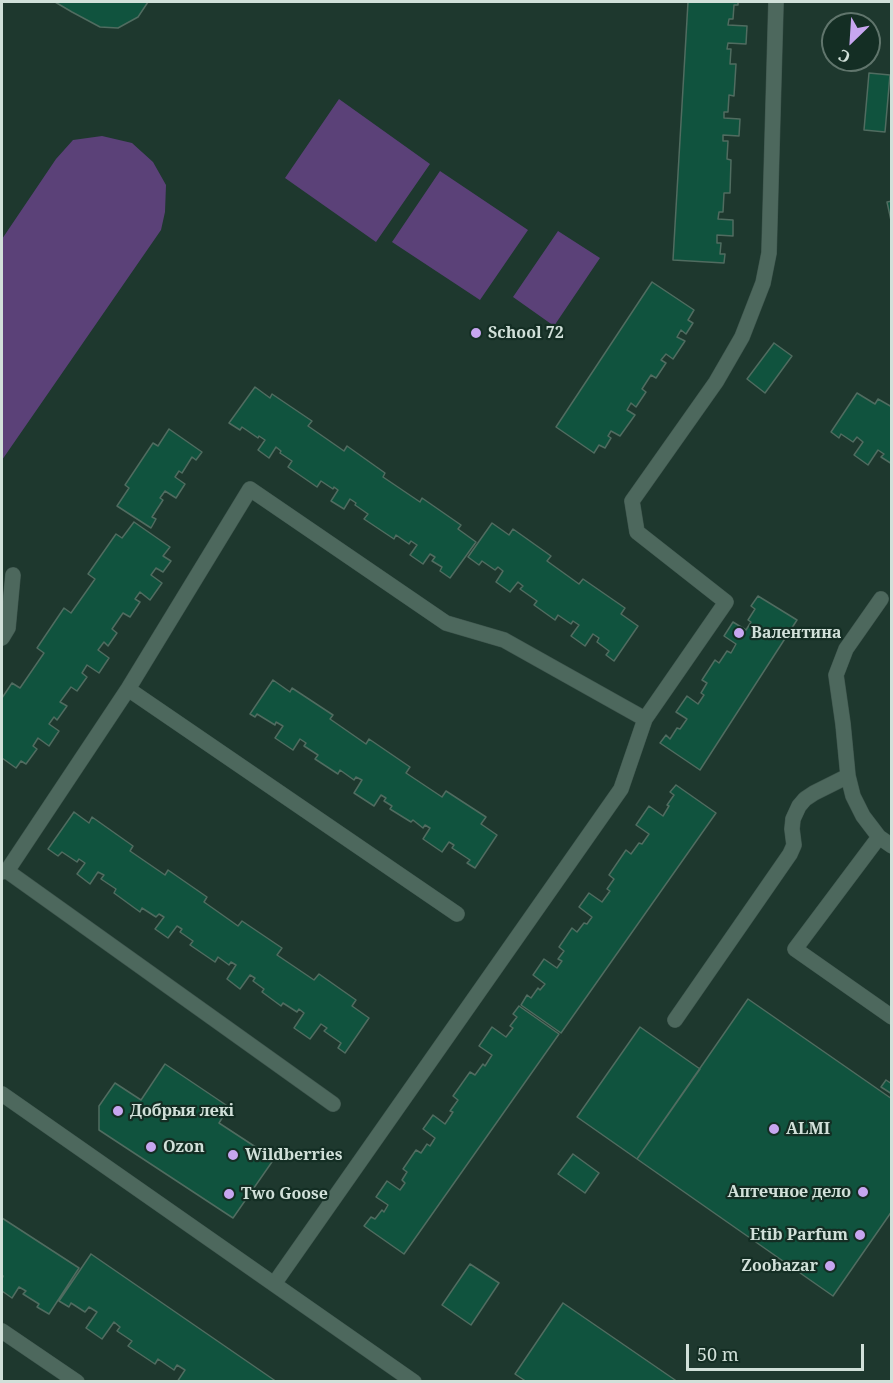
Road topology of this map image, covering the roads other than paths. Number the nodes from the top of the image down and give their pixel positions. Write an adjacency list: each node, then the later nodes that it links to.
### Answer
1 (776, 2): 6 (lane)
2 (13, 575): 4 (lane)
3 (881, 599): 7 (lane)
4 (2, 638)
5 (128, 689): 6 (lane); 9 (lane); 10 (lane)
6 (645, 719): 15 (lane)
7 (848, 776): 8 (lane); 12 (lane)
8 (885, 841): 11 (lane)
9 (4, 871): 14 (lane)
10 (456, 914)
11 (891, 1017)
12 (675, 1020)
13 (2, 1094): 15 (lane)
14 (333, 1104)
15 (274, 1284): 18 (lane)
16 (2, 1331): 17 (lane)
17 (71, 1380)
18 (411, 1381)

